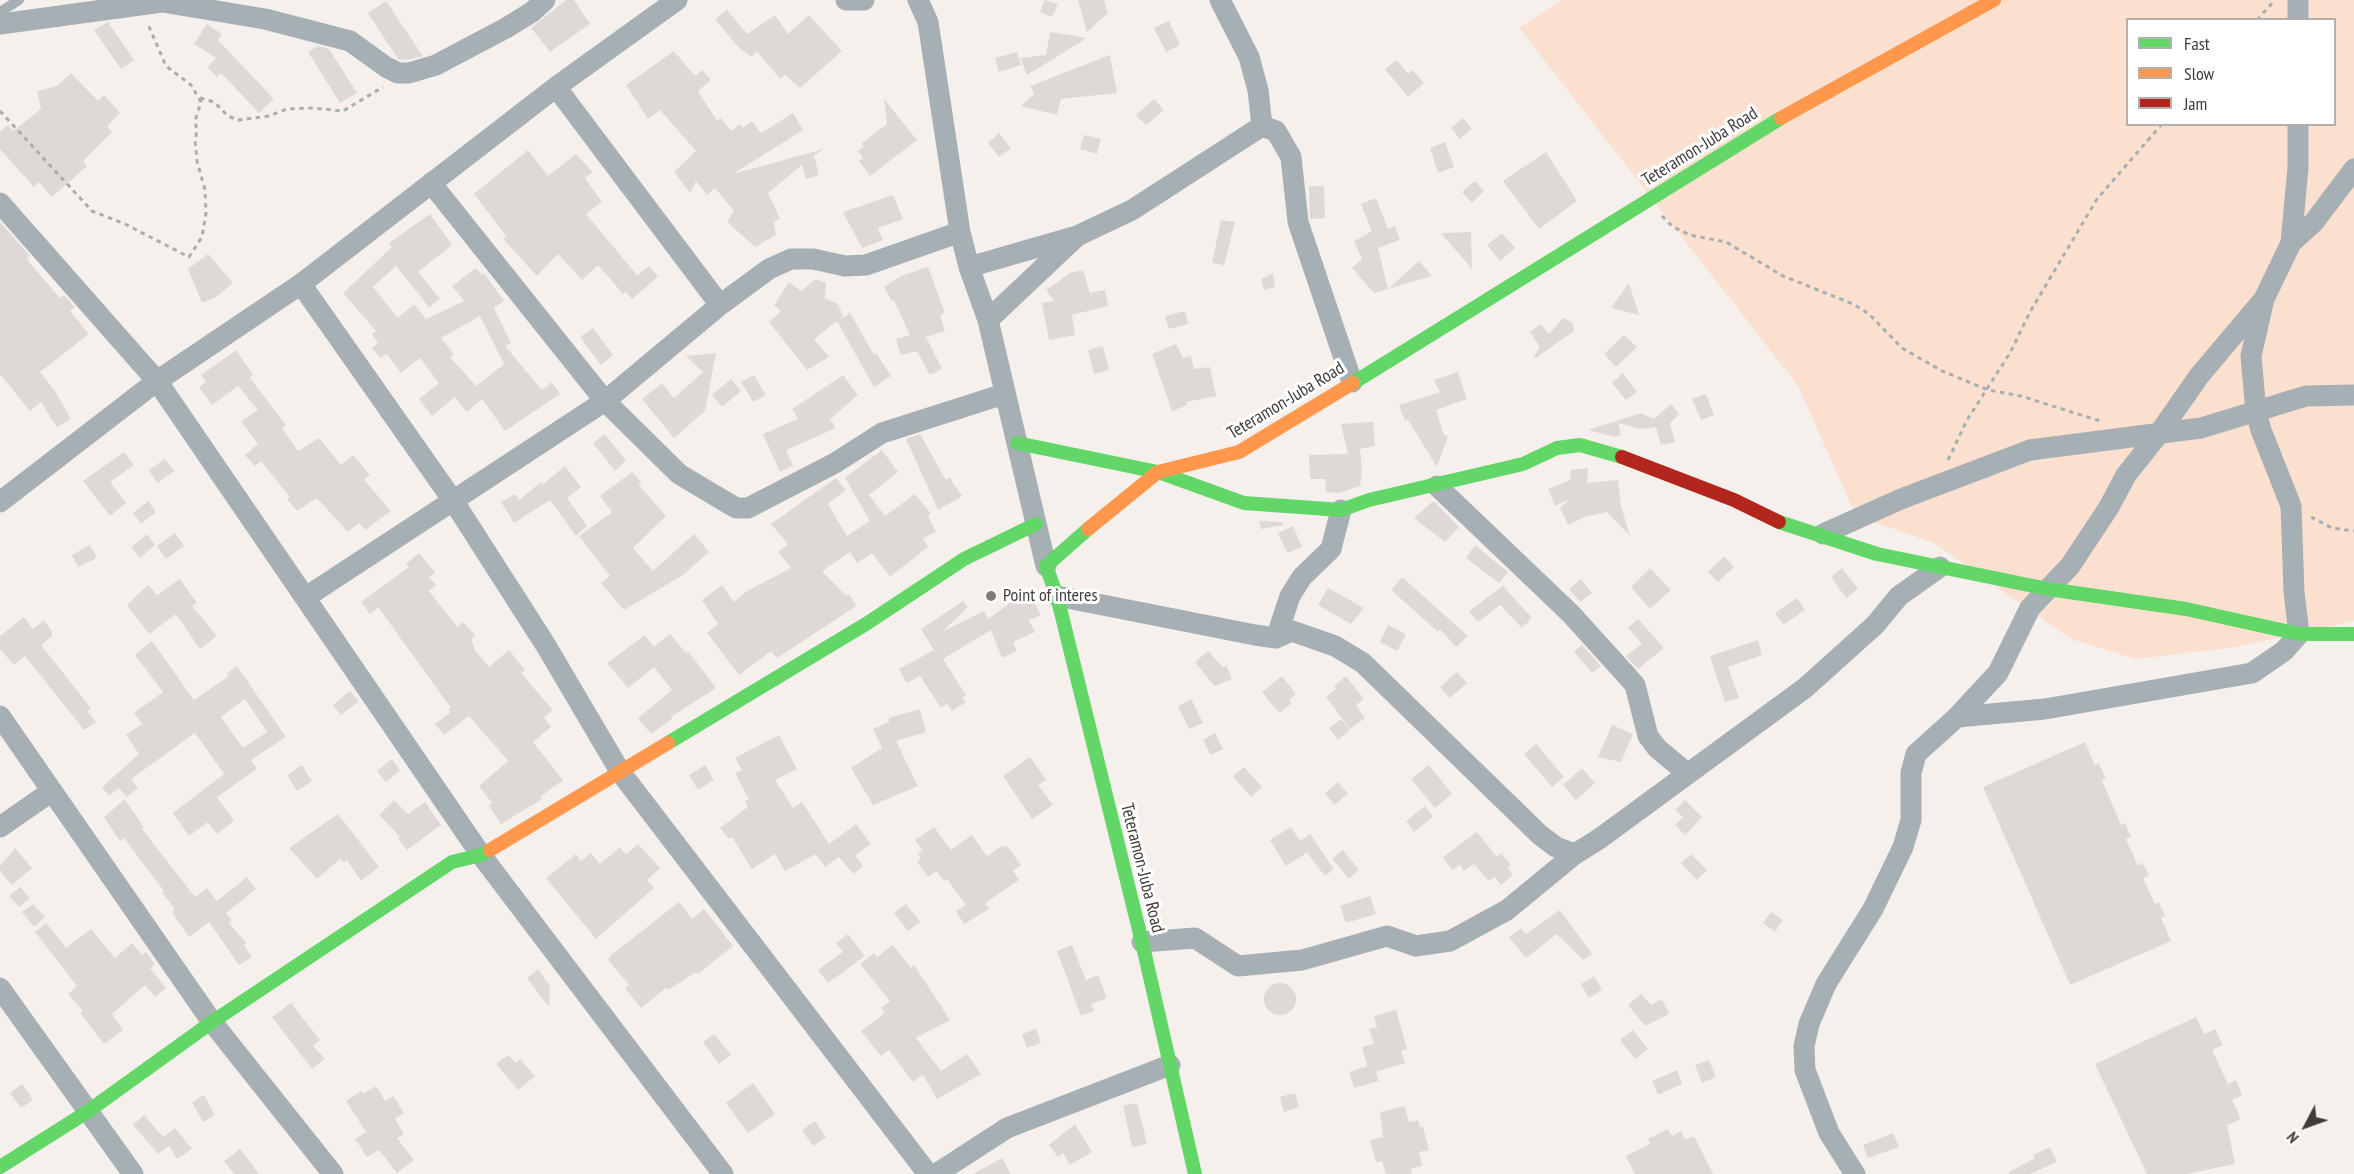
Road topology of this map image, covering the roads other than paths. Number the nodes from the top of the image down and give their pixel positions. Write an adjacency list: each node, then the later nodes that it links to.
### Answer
1 (19, 0): 10 (lane)
2 (545, 0): 12 (street)
3 (677, 0): 13 (street)
4 (846, 0): 5 (street)
5 (864, 0)
6 (918, 0): 19 (street)
7 (1220, 0): 14 (street)
8 (1994, 0): 28 (street, Teteramon-Juba Road)
9 (2298, 0): 11 (street)
10 (0, 12)
11 (2298, 18)
12 (0, 24)
13 (556, 87): 17 (street); 25 (street)
14 (1262, 126): 20 (street); 28 (street)
15 (2298, 126): 21 (street)
16 (2354, 169): 21 (street)
17 (430, 183): 23 (street); 31 (street)
18 (0, 203): 27 (street)
19 (960, 232): 22 (street); 25 (street)
20 (1077, 236): 22 (street); 26 (street)
21 (2291, 243): 24 (street)
22 (969, 267): 26 (street)
23 (302, 284): 27 (street); 38 (street)
24 (2264, 299): 32 (street); 33 (street)
25 (720, 305): 31 (street)
26 (988, 320): 29 (street)
27 (158, 381): 37 (street); 46 (street)
28 (1352, 382): 35 (street, Teteramon-Juba Road)
29 (1004, 394): 31 (street); 34 (street)
30 (2354, 395): 32 (street)
31 (605, 401): 38 (street)
32 (2256, 412): 33 (street); 47 (street)
33 (2158, 435): 41 (street); 44 (street)
34 (1017, 443): 35 (street); 40 (street)
35 (1158, 472): 39 (street); 42 (street, Teteramon-Juba Road)
36 (1437, 486): 39 (street); 41 (street); 53 (street)
37 (0, 502)
38 (454, 502): 46 (street); 52 (street)
39 (1341, 510): 49 (street)
40 (1036, 524): 42 (street); 52 (street)
41 (1823, 534): 43 (street)
42 (1046, 566): 45 (street, Teteramon-Juba Road)
43 (1940, 567): 44 (street); 53 (street)
44 (2048, 589): 47 (street); 51 (street)
45 (1057, 596): 49 (street); 58 (street, Teteramon-Juba Road)
46 (306, 597): 57 (street)
47 (2299, 634): 48 (street); 51 (street)
48 (2354, 634)
49 (1276, 638): 56 (street)
50 (0, 716): 54 (street)
51 (1957, 717): 70 (street)
52 (621, 773): 57 (street); 67 (street)
53 (1688, 774): 56 (street)
54 (52, 791): 55 (street); 60 (street)
55 (0, 827)
56 (1575, 854): 58 (street)
57 (481, 855): 60 (street); 66 (street)
58 (1142, 942): 61 (street, Teteramon-Juba Road)
59 (0, 988): 62 (street)
60 (212, 1022): 62 (street); 65 (street)
61 (1170, 1065): 68 (street); 69 (street, Teteramon-Juba Road)
62 (87, 1112): 63 (street); 64 (street)
63 (0, 1167)
64 (133, 1174)
65 (333, 1174)
66 (723, 1174)
67 (928, 1174)
68 (936, 1174)
69 (1196, 1174)
70 (1855, 1174)

